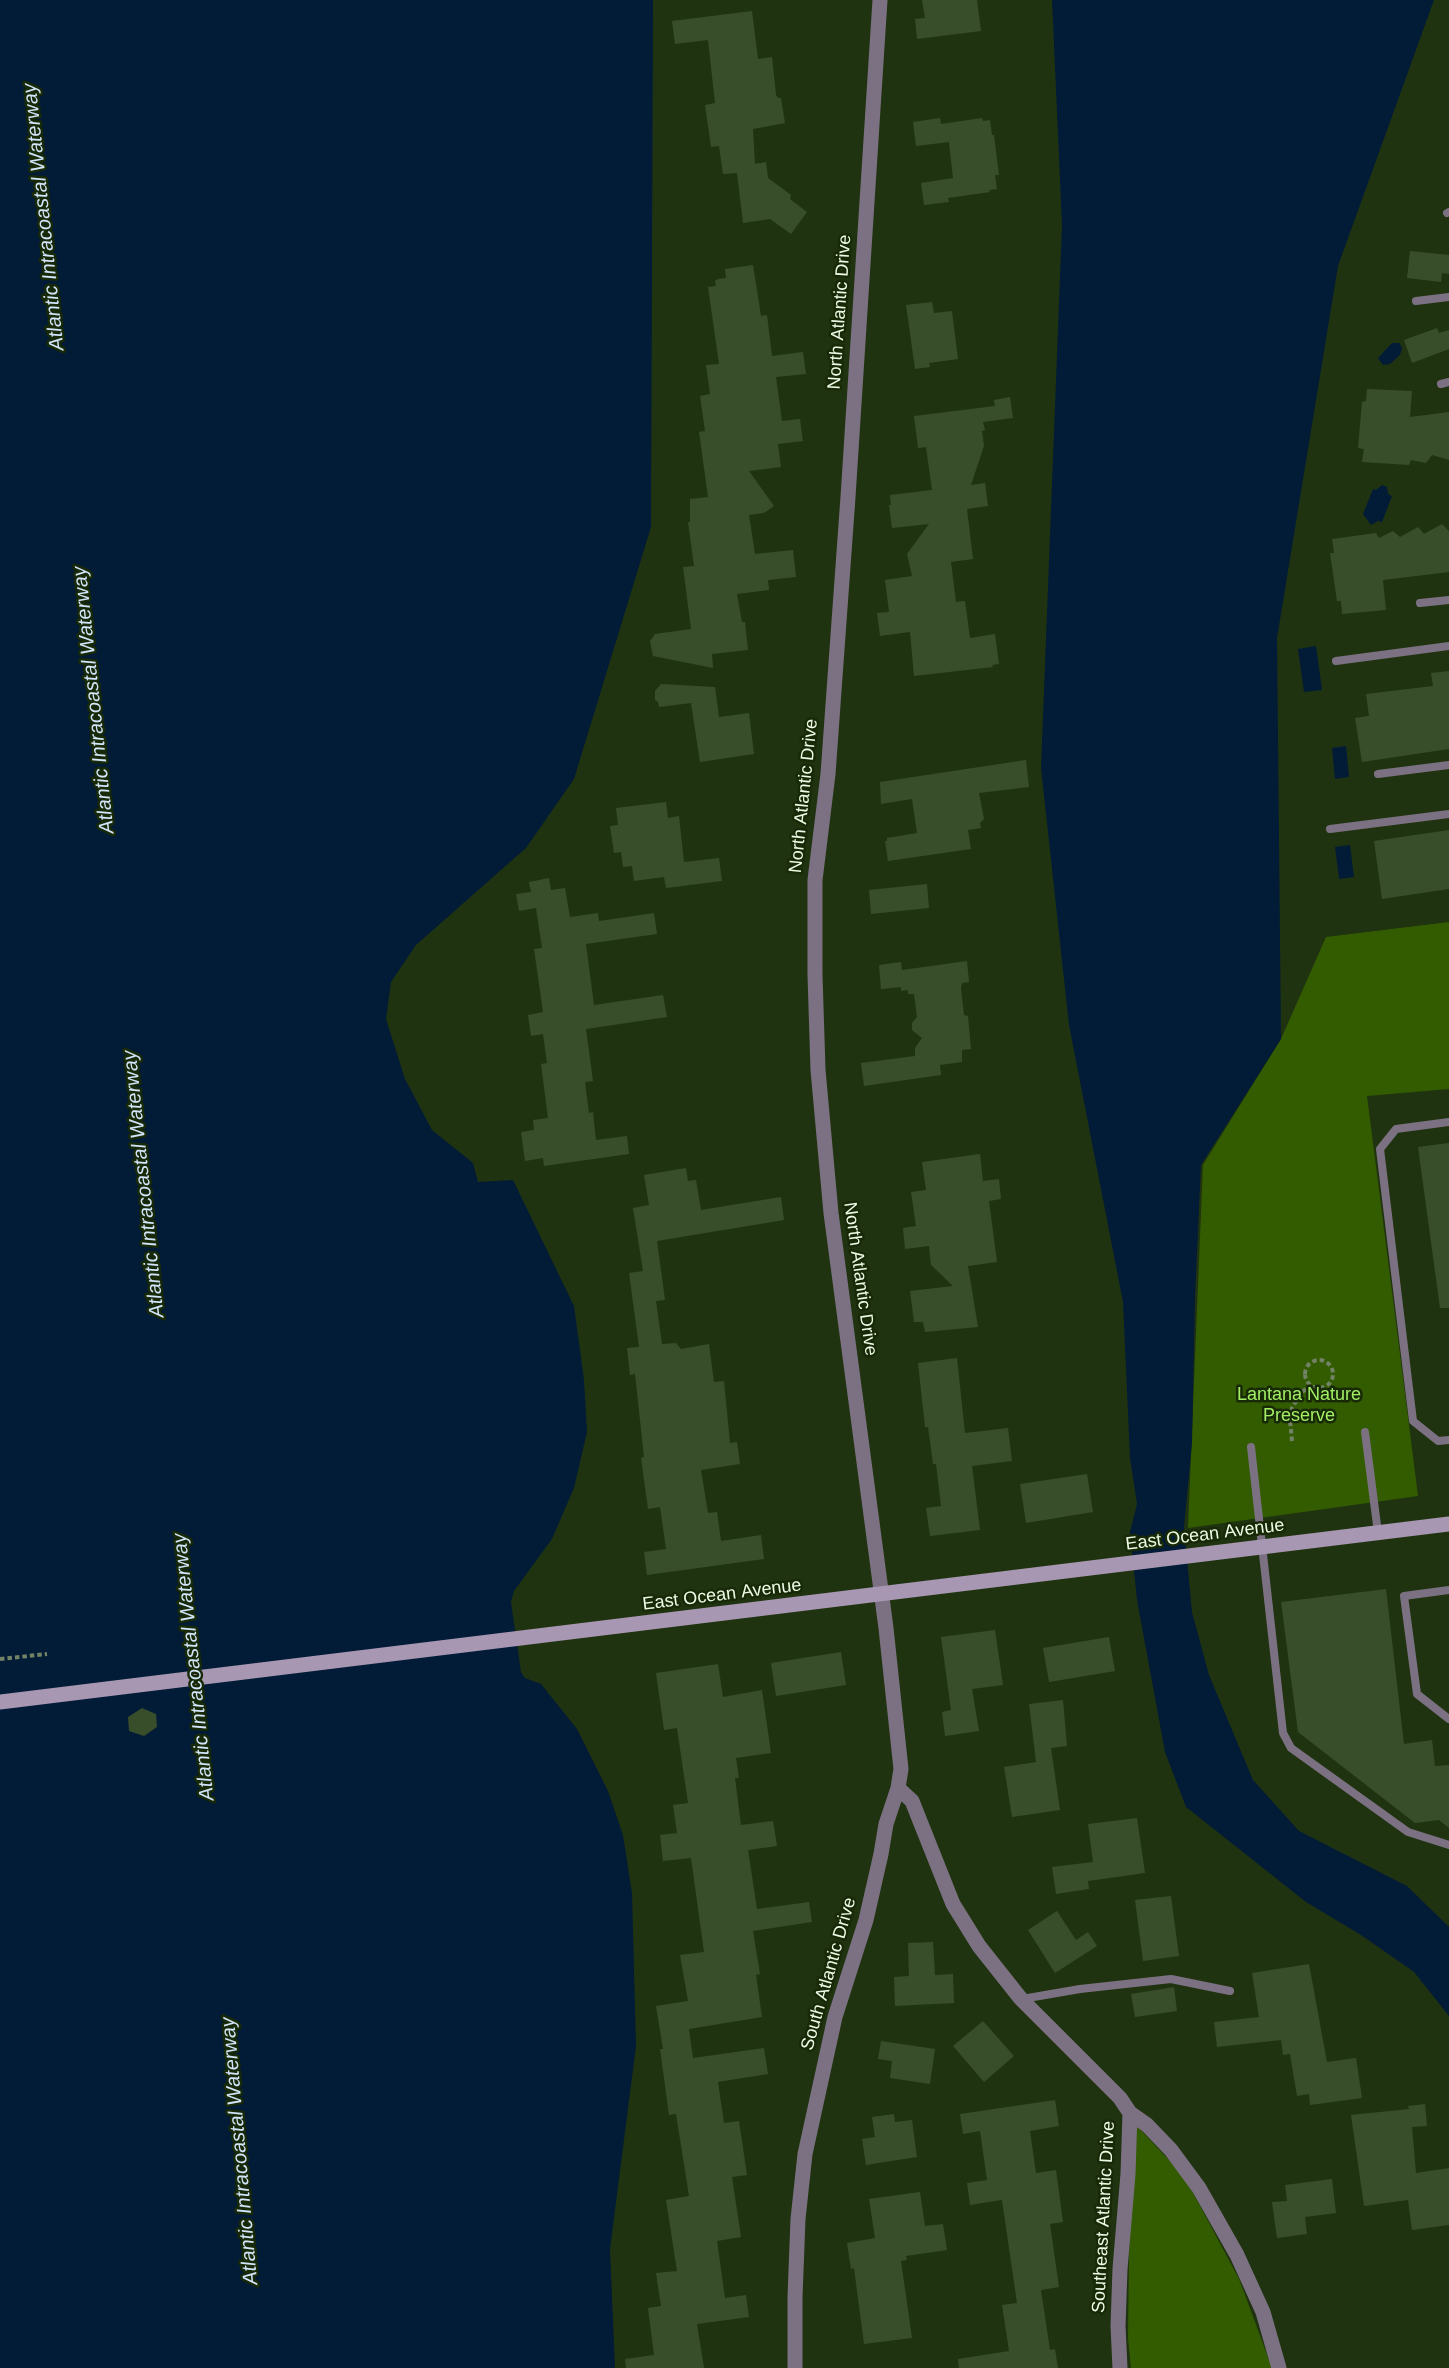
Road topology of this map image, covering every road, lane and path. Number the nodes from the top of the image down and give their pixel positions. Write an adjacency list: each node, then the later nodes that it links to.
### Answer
1 (880, 0): 22 (street, North Atlantic Drive)
2 (1449, 297): 3 (lane)
3 (1416, 301)
4 (1449, 600): 5 (lane)
5 (1420, 603)
6 (1449, 646): 7 (lane)
7 (1336, 661)
8 (1449, 765): 9 (lane)
9 (1378, 774)
10 (1449, 814): 11 (lane)
11 (1330, 829)
12 (1449, 1122): 15 (lane)
13 (1310, 1386): 13 (path); 16 (path)
14 (1365, 1432): 19 (lane)
15 (1449, 1440)
16 (1292, 1441)
17 (1251, 1447): 20 (lane)
18 (1449, 1524): 19 (main road, East Ocean Avenue)
19 (1378, 1533): 20 (main road, East Ocean Avenue)
20 (1263, 1547): 22 (main road, East Ocean Avenue); 28 (lane)
21 (1449, 1590): 26 (lane)
22 (880, 1593): 25 (main road, East Ocean Avenue); 27 (street, South Atlantic Drive)
23 (47, 1654): 24 (path)
24 (0, 1659)
25 (0, 1702)
26 (1449, 1719)
27 (898, 1788): 30 (street, Southeast Atlantic Drive); 32 (street, South Atlantic Drive)
28 (1449, 1845)
29 (1230, 1991): 30 (lane)
30 (1021, 1999): 31 (street, Southeast Atlantic Drive)
31 (1130, 2113): 33 (street, Southeast Atlantic Drive); 34 (street)
32 (795, 2368)
33 (1120, 2368)
34 (1279, 2368)

